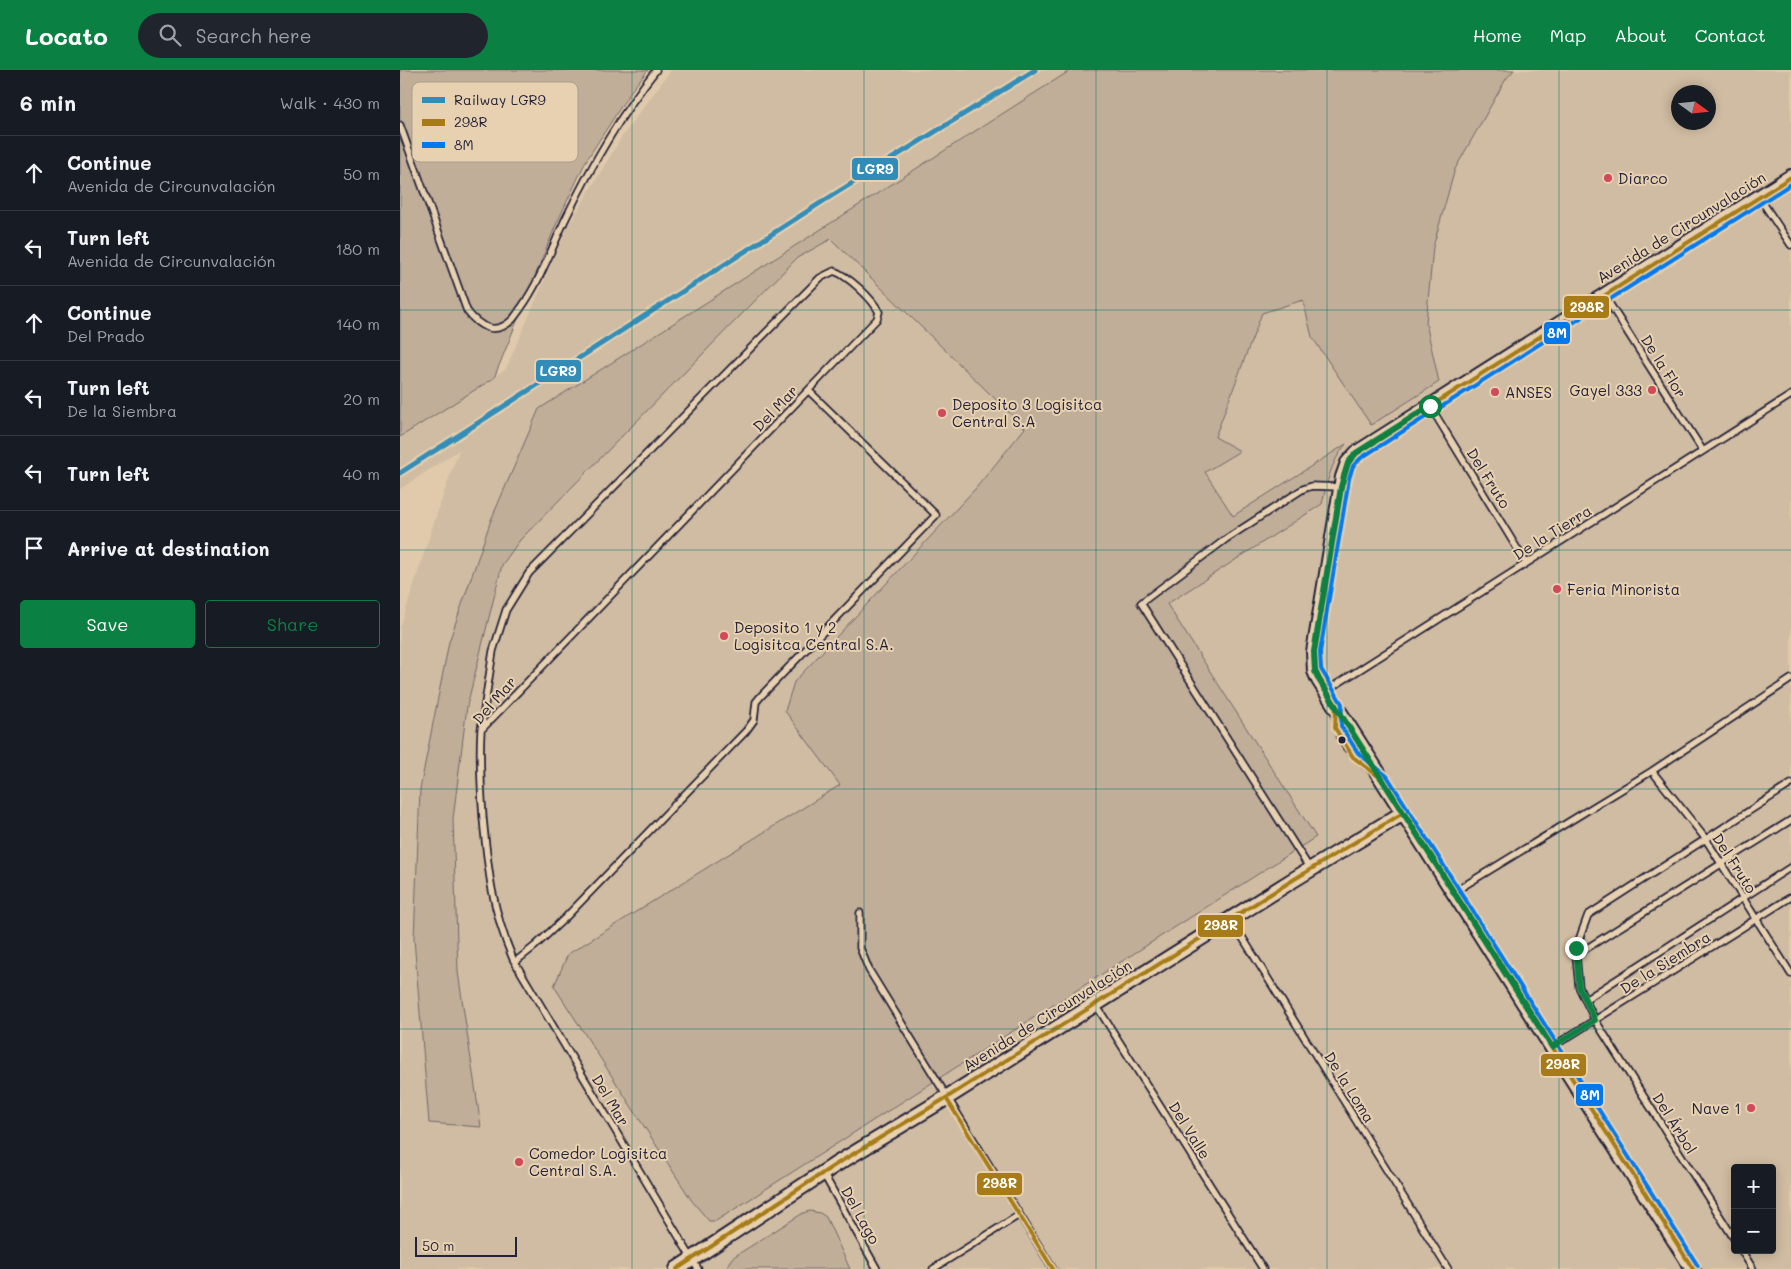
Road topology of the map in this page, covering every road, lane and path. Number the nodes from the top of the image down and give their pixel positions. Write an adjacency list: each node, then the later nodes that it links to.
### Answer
1 (656, 70): 4 (lane)
2 (400, 125): 3 (lane)
3 (412, 158)
4 (413, 162)
5 (1791, 177): 6 (street, Avenida de Circunvalación)
6 (1759, 197): 7 (lane); 8 (street, Avenida de Circunvalación)
7 (1791, 246)
8 (1604, 295): 11 (street, Avenida de Circunvalación); 12 (lane, De la Flor)
9 (809, 391): 17 (lane, Del Mar); 17 (lane, Del Mar); 33 (lane)
10 (1791, 395): 12 (lane, De la Tierra)
11 (1430, 406): 13 (street, Avenida de Circunvalación); 14 (lane, Del Fruto)
12 (1703, 451): 14 (lane, De la Tierra)
13 (1341, 487): 16 (street, Avenida de Circunvalación); 25 (lane)
14 (1526, 563): 16 (lane, De la Tierra)
15 (1791, 679): 18 (lane)
16 (1326, 691): 20 (street, Avenida de Circunvalación)
17 (481, 730): 33 (lane, Del Mar)
18 (1652, 770): 22 (lane, Del Fruto); 26 (lane)
19 (1791, 784): 22 (lane, Del Árbol)
20 (1403, 813): 25 (street, Avenida de Circunvalación); 26 (street)
21 (1791, 820): 23 (lane)
22 (1705, 838): 23 (lane, Del Fruto); 32 (lane, Del Árbol)
23 (1721, 863): 27 (lane, Del Fruto); 32 (lane)
24 (1791, 867): 27 (lane)
25 (1310, 869): 30 (street, Avenida de Circunvalación)
26 (1454, 892): 38 (street)
27 (1742, 897): 31 (lane, Del Fruto); 35 (lane)
28 (1791, 897): 31 (lane, De la Siembra)
29 (860, 914): 39 (lane)
30 (1231, 919): 36 (street, Avenida de Circunvalación); 50 (lane, De la Loma)
31 (1756, 919): 34 (lane, Del Fruto); 37 (lane, De la Siembra)
32 (1576, 955): 35 (lane, Del Árbol)
33 (515, 962): 44 (lane, Del Mar)
34 (1791, 974)
35 (1585, 1000): 37 (lane, Del Árbol)
36 (1096, 1004): 39 (street, Avenida de Circunvalación); 49 (lane, Del Valle)
37 (1595, 1020): 38 (lane, De la Siembra); 42 (lane, Del Árbol)
38 (1552, 1047): 51 (street)
39 (946, 1098): 40 (street, Avenida de Circunvalación); 41 (lane)
40 (823, 1173): 44 (street, Avenida de Circunvalación); 46 (lane, Del Lago)
41 (1020, 1215): 47 (lane); 48 (lane)
42 (1731, 1234)
43 (1744, 1254): 52 (lane)
44 (695, 1264): 45 (street, Avenida de Circunvalación)
45 (677, 1269)
46 (877, 1269)
47 (933, 1269)
48 (1053, 1269)
49 (1263, 1269)
50 (1448, 1269)
51 (1693, 1269)
52 (1753, 1269)

